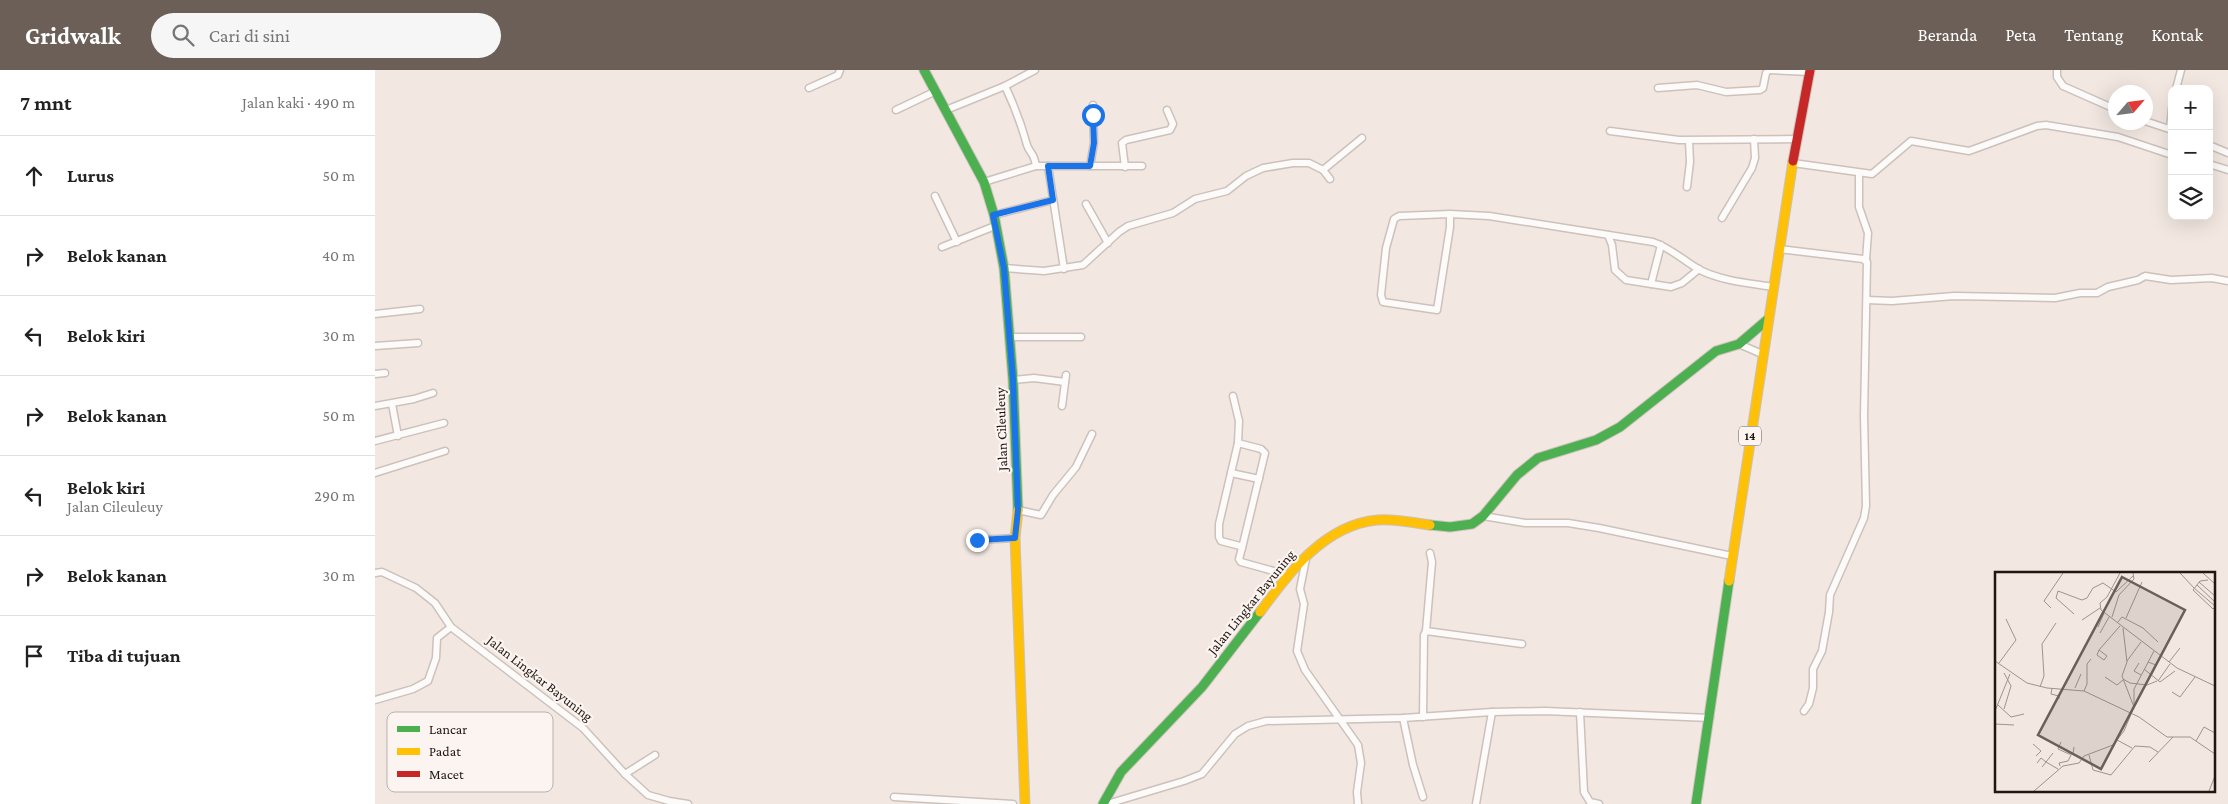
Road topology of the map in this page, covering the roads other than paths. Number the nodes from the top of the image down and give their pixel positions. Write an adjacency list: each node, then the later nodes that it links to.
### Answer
1 (840, 70): 10 (street)
2 (924, 70): 12 (main road, Jalan Cileuleuy)
3 (1035, 70): 9 (street)
4 (1770, 70): 7 (street); 11 (street)
5 (2057, 70): 14 (street)
6 (2181, 70): 8 (street)
7 (1810, 71): 23 (main road, 14)
8 (2177, 85)
9 (1005, 86): 16 (street); 30 (street)
10 (809, 88)
11 (1658, 88)
12 (935, 91): 15 (street); 16 (main road, Jalan Cileuleuy)
13 (1093, 105): 32 (street)
14 (2108, 106)
15 (896, 110)
16 (945, 110): 39 (main road, Jalan Cileuleuy)
17 (1167, 110): 34 (street)
18 (2153, 123): 19 (street)
19 (2168, 128)
20 (1610, 131): 24 (street)
21 (1362, 138): 35 (street)
22 (1754, 139): 23 (street); 24 (street); 46 (street)
23 (1797, 139): 28 (main road, 14)
24 (1689, 140): 40 (street)
25 (2213, 147): 27 (street)
26 (2168, 153): 37 (street)
27 (2228, 153)
28 (1793, 162): 37 (street); 53 (main road, 14)
29 (2213, 165): 36 (street)
30 (1036, 166): 31 (street); 39 (street)
31 (1048, 166): 32 (street); 42 (street)
32 (1090, 166): 34 (street)
33 (1142, 166): 34 (street)
34 (1125, 167)
35 (1323, 170): 38 (street); 50 (street)
36 (2228, 170)
37 (1859, 173): 54 (street)
38 (1330, 179)
39 (984, 182): 45 (main road, Jalan Cileuleuy)
40 (1687, 187)
41 (935, 196): 49 (street)
42 (1053, 200): 45 (street); 56 (street)
43 (1086, 204): 50 (street)
44 (1449, 214): 44 (street); 48 (street)
45 (993, 215): 47 (main road, Jalan Cileuleuy)
46 (1722, 218)
47 (995, 226): 49 (street); 55 (main road, Jalan Cileuleuy)
48 (1608, 235): 51 (street); 59 (street)
49 (957, 242): 52 (street)
50 (1108, 243): 56 (street)
51 (1661, 245): 57 (street); 59 (street)
52 (942, 247)
53 (1779, 249): 54 (street); 60 (main road, 14)
54 (1866, 260): 61 (street)
55 (1004, 268): 56 (street); 65 (main road, Jalan Cileuleuy)
56 (1064, 269)
57 (1699, 270): 59 (street); 60 (street)
58 (2228, 281): 61 (street)
59 (1651, 284)
60 (1773, 287): 64 (main road, 14)
61 (1867, 300): 102 (street)
62 (421, 309): 63 (street)
63 (375, 314)
64 (1767, 320): 68 (main road, Jalan Lingkar Bayuning); 70 (main road, 14)
65 (1010, 337): 66 (street); 73 (main road, Jalan Cileuleuy)
66 (1081, 337)
67 (419, 343): 69 (street)
68 (1739, 344): 70 (street); 89 (main road, Jalan Lingkar Bayuning)
69 (375, 346)
70 (1762, 354): 95 (main road, 14)
71 (375, 374): 72 (street)
72 (385, 374)
73 (1013, 380): 78 (street); 88 (main road, Jalan Cileuleuy)
74 (433, 393): 76 (street)
75 (1233, 396): 83 (street)
76 (392, 404): 77 (street); 81 (street)
77 (375, 406)
78 (1062, 406)
79 (444, 423): 81 (street)
80 (1092, 434): 88 (street)
81 (398, 436): 82 (street)
82 (375, 441)
83 (1239, 444): 85 (street); 87 (street)
84 (445, 451): 86 (street)
85 (1231, 472): 87 (street); 92 (street)
86 (375, 473)
87 (1259, 479): 92 (street)
88 (1018, 510): 90 (main road, Jalan Cileuleuy)
89 (1483, 516): 94 (main road, Jalan Lingkar Bayuning); 95 (street)
90 (1015, 538): 91 (street); 115 (main road, Jalan Cileuleuy)
91 (977, 540)
92 (1242, 548): 97 (street)
93 (1430, 553): 99 (street)
94 (1307, 554): 97 (main road, Jalan Lingkar Bayuning); 108 (street)
95 (1732, 556): 107 (main road, 14)
96 (375, 573): 98 (street, Jalan Lingkar Bayuning)
97 (1288, 575): 116 (main road, Jalan Lingkar Bayuning)
98 (451, 627): 101 (street); 110 (street, Jalan Lingkar Bayuning)
99 (1426, 631): 100 (street); 105 (street)
100 (1522, 644)
101 (375, 700)
102 (1804, 711)
103 (1492, 712): 104 (street); 105 (street); 119 (street)
104 (1580, 712): 107 (street); 120 (street)
105 (1423, 717): 106 (street)
106 (1403, 718): 108 (street); 112 (street)
107 (1710, 718): 121 (main road, 14)
108 (1341, 720): 117 (street); 118 (street)
109 (655, 755): 110 (street)
110 (627, 776): 113 (street, Jalan Lingkar Bayuning)
111 (894, 797): 114 (street)
112 (1423, 797)
113 (688, 804)
114 (1013, 804)
115 (1025, 804)
116 (1103, 804)
117 (1107, 804)
118 (1358, 804)
119 (1476, 804)
120 (1599, 804)
121 (1696, 804)

